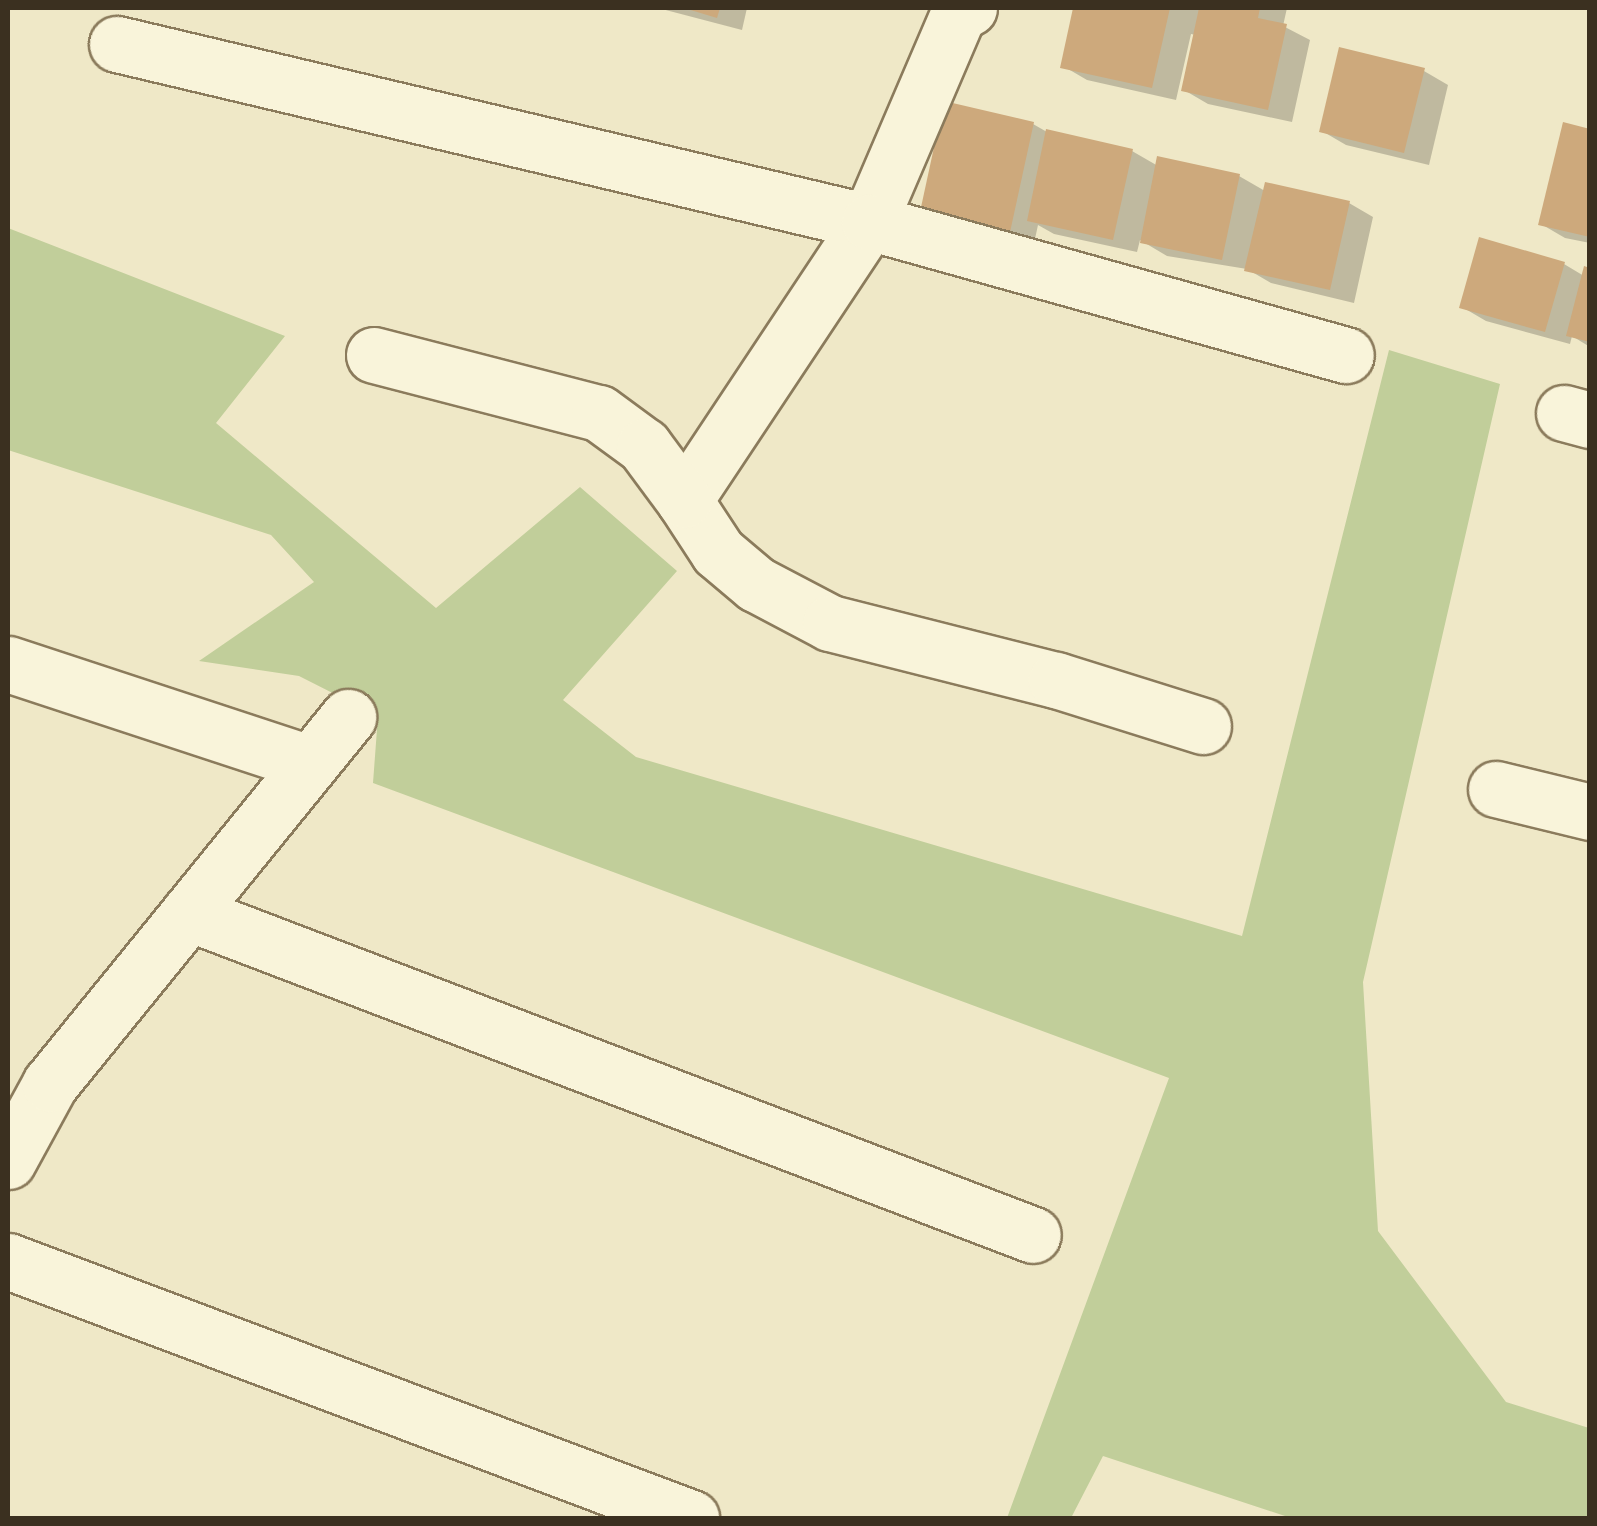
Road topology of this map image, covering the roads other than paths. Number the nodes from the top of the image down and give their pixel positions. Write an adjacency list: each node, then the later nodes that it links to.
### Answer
1 (962, 9): 3 (street)
2 (117, 44): 3 (street)
3 (869, 222): 5 (street); 6 (street)
4 (374, 355): 6 (street)
5 (1346, 356)
6 (684, 500): 9 (street)
7 (8, 664): 10 (street)
8 (348, 717): 10 (street)
9 (1203, 726)
10 (310, 763): 13 (street)
11 (1496, 790): 12 (street)
12 (1590, 812)
13 (189, 913): 14 (street); 16 (street)
14 (29, 1078): 15 (street)
15 (8, 1161)
16 (1033, 1234)
17 (8, 1261): 18 (street)
18 (691, 1518)

